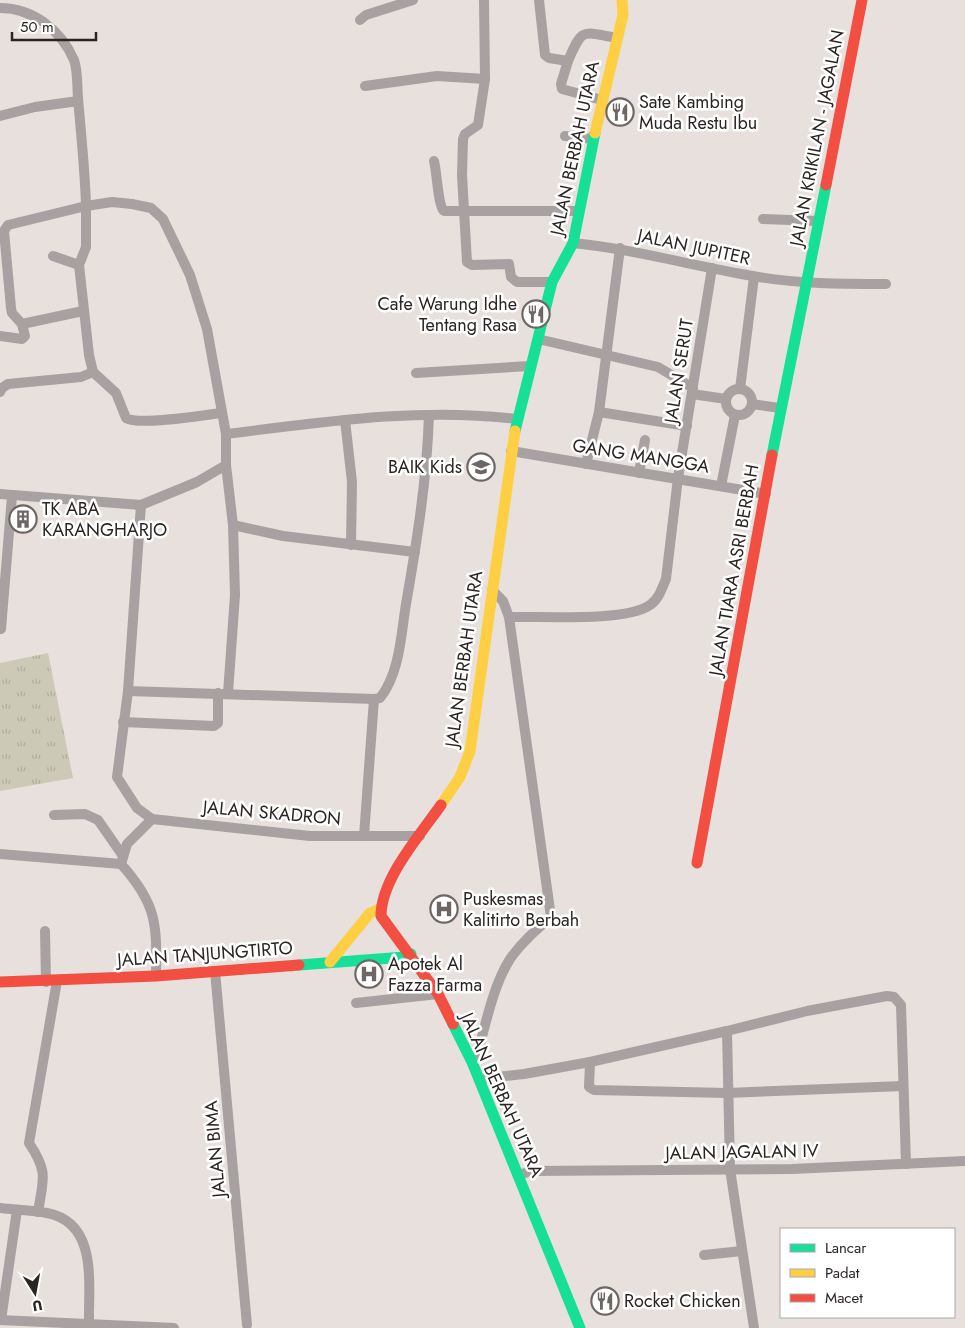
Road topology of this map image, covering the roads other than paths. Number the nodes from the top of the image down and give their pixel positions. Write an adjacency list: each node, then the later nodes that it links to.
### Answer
1 (413, 0): 7 (street)
2 (484, 0): 10 (street)
3 (539, 0): 9 (street)
4 (622, 0): 8 (main road, JALAN BERBAH UTARA)
5 (862, 0): 22 (main road, JALAN KRIKILAN - JAGALAN)
6 (0, 8): 13 (street)
7 (360, 20)
8 (618, 38): 9 (street); 12 (main road, JALAN BERBAH UTARA)
9 (568, 61): 12 (street)
10 (484, 79): 11 (street); 19 (street)
11 (366, 86)
12 (602, 100): 16 (main road, JALAN BERBAH UTARA)
13 (78, 101): 14 (street); 18 (street)
14 (0, 116)
15 (565, 136): 16 (street)
16 (594, 139): 20 (main road, JALAN BERBAH UTARA)
17 (434, 161): 19 (street)
18 (86, 206): 26 (street); 33 (street); 47 (street)
19 (464, 210): 20 (street); 29 (street)
20 (579, 211): 23 (main road, JALAN BERBAH UTARA)
21 (763, 219): 22 (street)
22 (818, 220): 30 (main road, JALAN KRIKILAN - JAGALAN)
23 (573, 243): 24 (street, JALAN JUPITER); 29 (main road, JALAN BERBAH UTARA)
24 (620, 248): 27 (street, JALAN JUPITER); 36 (street)
25 (53, 256): 26 (street)
26 (79, 265): 32 (street)
27 (712, 268): 28 (street, JALAN JUPITER); 41 (street, JALAN SERUT)
28 (754, 277): 30 (street, JALAN JUPITER); 40 (street)
29 (552, 282): 35 (main road, JALAN BERBAH UTARA)
30 (807, 283): 31 (street, JALAN JUPITER); 45 (main road, JALAN TIARA ASRI BERBAH)
31 (886, 284)
32 (83, 311): 33 (street); 38 (street)
33 (22, 324): 34 (street)
34 (0, 336)
35 (538, 339): 36 (street); 37 (main road, JALAN BERBAH UTARA)
36 (606, 353): 41 (street); 46 (street)
37 (530, 366): 39 (street); 50 (main road, JALAN BERBAH UTARA)
38 (93, 372): 42 (street); 47 (street)
39 (416, 373)
40 (740, 389): 43 (street); 44 (street)
41 (693, 391): 43 (street); 52 (street, JALAN SERUT)
42 (0, 392)
43 (726, 399): 49 (street)
44 (752, 404): 45 (street); 49 (street)
45 (780, 408): 62 (main road, JALAN TIARA ASRI BERBAH)
46 (599, 412): 52 (street); 57 (street)
47 (222, 413): 53 (street)
48 (429, 415): 50 (street); 51 (street); 67 (street)
49 (736, 415): 60 (street)
50 (517, 419): 55 (main road, JALAN BERBAH UTARA)
51 (345, 420): 53 (street); 66 (street)
52 (687, 426): 59 (street, JALAN SERUT)
53 (226, 434): 56 (street)
54 (645, 440): 58 (street)
55 (511, 450): 57 (street, GANG MANGGA); 68 (main road, JALAN BERBAH UTARA)
56 (226, 464): 64 (street); 65 (street)
57 (586, 464): 58 (street, GANG MANGGA)
58 (639, 473): 59 (street, GANG MANGGA)
59 (678, 478): 60 (street, GANG MANGGA); 69 (street, JALAN SERUT)
60 (721, 486): 62 (street, GANG MANGGA)
61 (0, 494): 63 (street)
62 (766, 494): 81 (main road, JALAN TIARA ASRI BERBAH)
63 (12, 496): 64 (street); 70 (street)
64 (141, 505): 71 (street)
65 (233, 525): 66 (street); 72 (street)
66 (351, 545): 67 (street)
67 (415, 552): 73 (street)
68 (492, 590): 69 (street); 78 (main road, JALAN BERBAH UTARA)
69 (509, 617): 93 (street)
70 (2, 629)
71 (128, 691): 72 (street); 74 (street)
72 (223, 693): 73 (street); 74 (street)
73 (374, 699): 77 (street)
74 (124, 722): 76 (street)
75 (54, 815): 80 (street)
76 (152, 819): 77 (street, JALAN SKADRON); 80 (street)
77 (364, 836): 78 (street, JALAN SKADRON)
78 (420, 836): 82 (main road, JALAN BERBAH UTARA)
79 (0, 854): 80 (street)
80 (122, 860): 87 (street)
81 (697, 863)
82 (380, 909): 84 (main road, JALAN BERBAH UTARA); 85 (main road)
83 (45, 931): 88 (street)
84 (411, 954): 85 (main road, JALAN TANJUNGTIRTO); 90 (main road, JALAN BERBAH UTARA)
85 (330, 962): 86 (main road, JALAN TANJUNGTIRTO)
86 (215, 971): 87 (main road, JALAN TANJUNGTIRTO); 109 (street, JALAN BIMA)
87 (156, 976): 88 (main road, JALAN TANJUNGTIRTO)
88 (51, 981): 89 (main road, JALAN TANJUNGTIRTO); 104 (street)
89 (0, 982)
90 (438, 994): 91 (street); 93 (main road, JALAN BERBAH UTARA)
91 (356, 1003)
92 (727, 1031): 94 (street); 96 (street); 97 (street)
93 (472, 1062): 95 (main road, JALAN BERBAH UTARA)
94 (590, 1062): 95 (street); 97 (street)
95 (478, 1079): 101 (main road, JALAN BERBAH UTARA)
96 (903, 1086): 97 (street); 99 (street)
97 (727, 1093): 100 (street)
98 (965, 1161): 99 (street, JALAN JAGALAN IV)
99 (906, 1164): 100 (street, JALAN JAGALAN IV)
100 (730, 1169): 101 (street, JALAN JAGALAN IV); 105 (street)
101 (519, 1175): 111 (main road, JALAN BERBAH UTARA)
102 (0, 1208): 103 (street)
103 (17, 1210): 104 (street); 107 (street)
104 (38, 1212): 108 (street)
105 (742, 1250): 106 (street); 112 (street)
106 (704, 1255)
107 (0, 1320): 108 (street)
108 (89, 1325): 110 (street)
109 (247, 1327)
110 (174, 1328)
111 (580, 1328)
112 (754, 1328)

